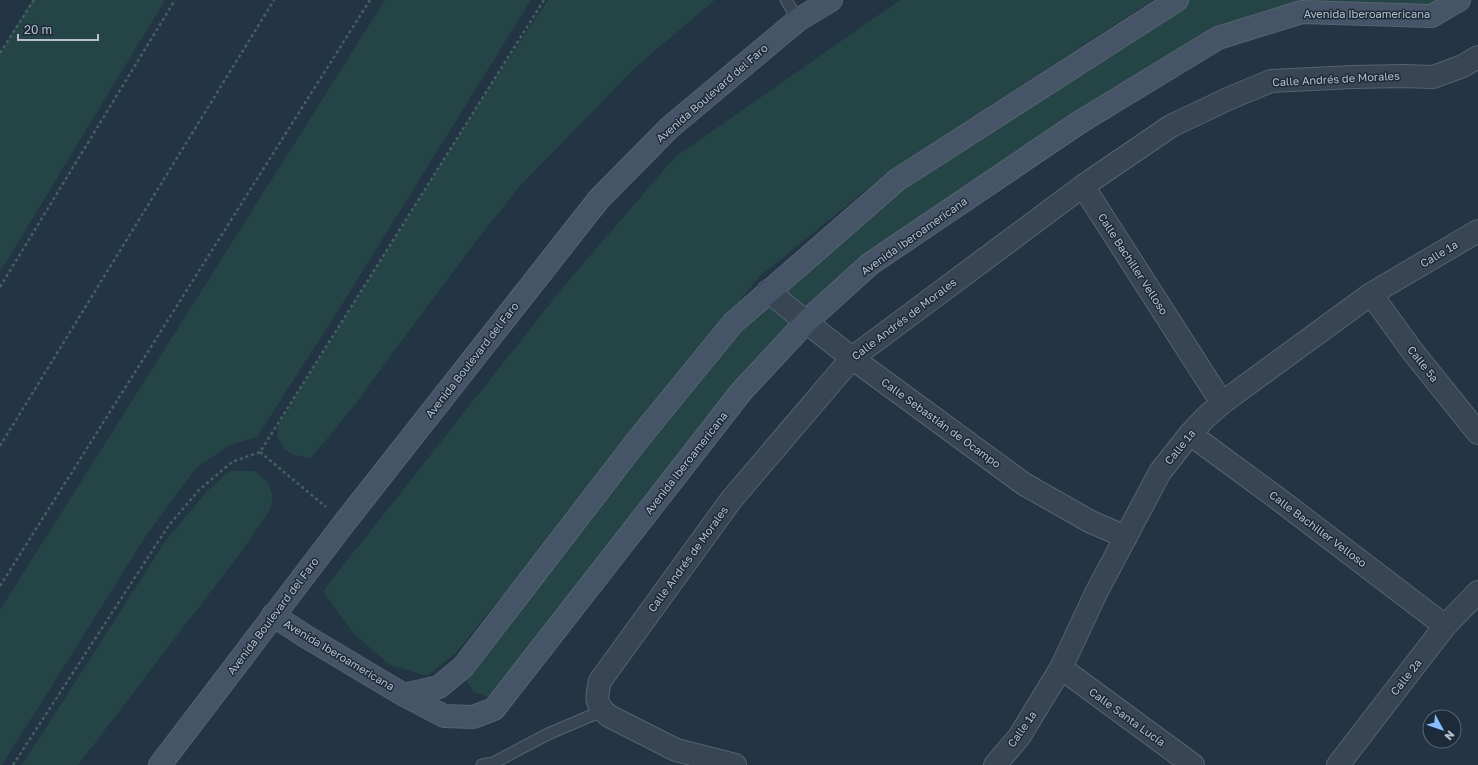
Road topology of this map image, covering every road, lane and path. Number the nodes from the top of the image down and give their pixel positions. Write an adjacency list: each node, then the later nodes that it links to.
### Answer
1 (34, 0): 11 (path)
2 (175, 0): 15 (path)
3 (274, 0): 23 (path)
4 (370, 0): 27 (path)
5 (544, 0): 24 (path)
6 (786, 0): 10 (lane)
7 (831, 0): 10 (street, Avenida Boulevard del Faro)
8 (1177, 0): 16 (street, Avenida Iberoamericana)
9 (1459, 0): 18 (street, Avenida Iberoamericana)
10 (798, 20): 25 (street, Avenida Boulevard del Faro)
11 (0, 53)
12 (1478, 57): 13 (street, Calle Andrés de Morales)
13 (1083, 186): 19 (street, Calle Andrés de Morales); 20 (street, Calle Bachiller Velloso)
14 (1478, 231): 17 (street, Calle 1a)
15 (0, 286)
16 (768, 291): 18 (street, Calle Sebastián de Ocampo); 32 (street, Avenida Iberoamericana)
17 (1371, 294): 20 (street, Calle 1a); 21 (street, Calle 5a)
18 (806, 322): 19 (street, Calle Sebastián de Ocampo); 32 (street, Avenida Iberoamericana)
19 (852, 358): 26 (street, Calle Sebastián de Ocampo); 33 (street, Calle Andrés de Morales)
20 (1222, 403): 22 (street, Calle 1a)
21 (1478, 432)
22 (1190, 434): 26 (street, Calle 1a); 30 (street, Calle Bachiller Velloso)
23 (0, 446)
24 (260, 452): 25 (path); 34 (path)
25 (345, 522): 29 (street, Avenida Boulevard del Faro)
26 (1126, 537): 31 (street, Calle 1a)
27 (0, 586)
28 (1478, 593): 30 (street, Calle 2a)
29 (274, 615): 32 (street, Avenida Iberoamericana); 35 (street, Avenida Boulevard del Faro)
30 (1446, 626): 40 (street, Calle 2a)
31 (1061, 668): 38 (street, Calle 1a); 39 (street, Calle Santa Lucía)
32 (404, 695)
33 (602, 710): 36 (lane); 37 (street)
34 (13, 765)
35 (160, 765)
36 (482, 765)
37 (735, 765)
38 (994, 765)
39 (1193, 765)
40 (1338, 765)

